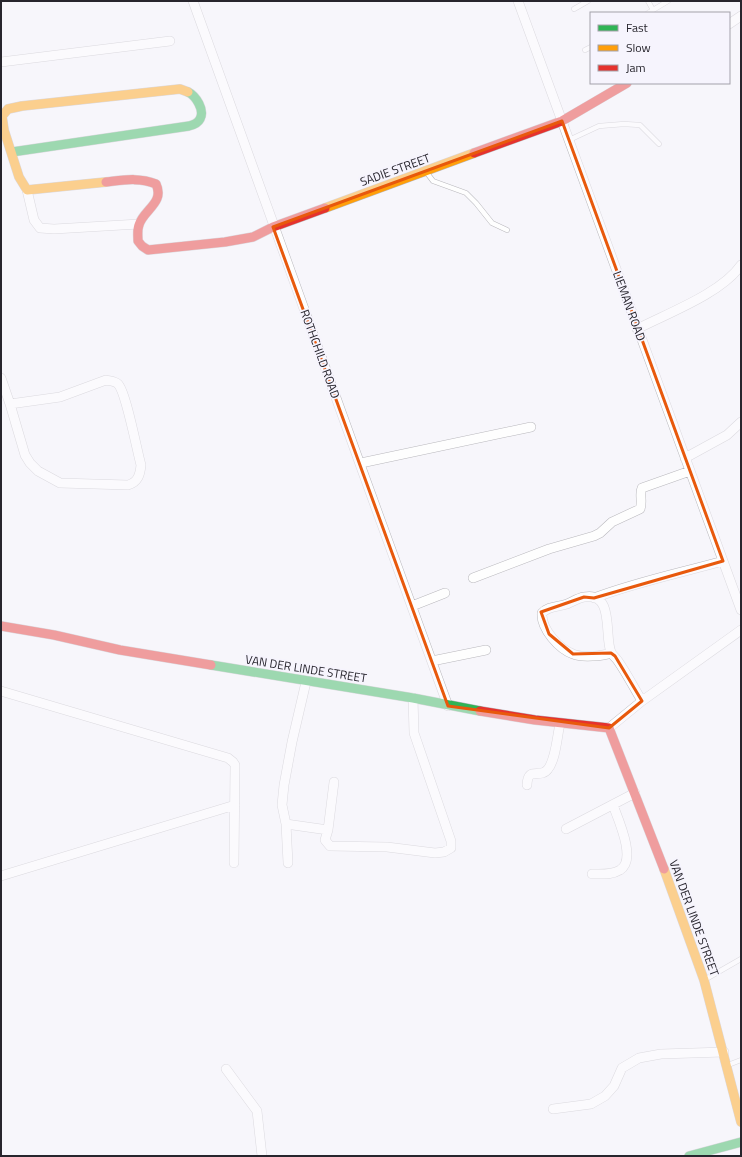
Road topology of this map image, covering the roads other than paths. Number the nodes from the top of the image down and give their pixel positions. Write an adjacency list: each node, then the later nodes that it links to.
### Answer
1 (193, 1): 23 (street, ROTHCHILD ROAD)
2 (518, 1): 16 (street, LIEMAN ROAD)
3 (588, 1): 6 (lane)
4 (648, 1): 7 (lane)
5 (668, 1): 7 (lane)
6 (574, 9)
7 (653, 10): 8 (lane)
8 (650, 12)
9 (741, 17): 10 (street)
10 (730, 23)
11 (170, 41): 14 (street)
12 (590, 48): 13 (lane)
13 (585, 50)
14 (1, 62)
15 (625, 84): 16 (street, SADIE STREET)
16 (562, 121): 17 (street, LIEMAN ROAD); 20 (street, SADIE STREET)
17 (569, 140): 18 (lane); 26 (street, LIEMAN ROAD)
18 (659, 144)
19 (12, 152): 19 (street); 21 (street)
20 (426, 171): 23 (street, SADIE STREET); 24 (lane)
21 (27, 190): 22 (street); 22 (street)
22 (139, 224): 23 (street, SADIE STREET)
23 (273, 227): 32 (street, ROTHCHILD ROAD)
24 (507, 230)
25 (741, 265): 26 (street)
26 (637, 329): 31 (street, LIEMAN ROAD)
27 (1, 378): 28 (street)
28 (10, 404): 28 (street)
29 (741, 422): 31 (street)
30 (531, 427): 32 (street)
31 (685, 458): 33 (street, LIEMAN ROAD)
32 (361, 463): 38 (street, ROTHCHILD ROAD)
33 (690, 471): 34 (street, LIEMAN ROAD); 35 (street)
34 (723, 561): 37 (street); 39 (street, LIEMAN ROAD)
35 (473, 578)
36 (445, 593): 38 (street)
37 (594, 598): 43 (street); 43 (street)
38 (412, 606): 44 (street, ROTHCHILD ROAD)
39 (741, 610)
40 (1, 626): 45 (street, VAN DER LINDE STREET)
41 (741, 630): 48 (street)
42 (486, 650): 44 (street)
43 (611, 653): 48 (street)
44 (432, 661): 49 (street, ROTHCHILD ROAD)
45 (306, 682): 47 (street, VAN DER LINDE STREET); 57 (street)
46 (1, 691): 55 (street)
47 (413, 698): 49 (street, VAN DER LINDE STREET); 59 (street)
48 (642, 701): 51 (street)
49 (448, 706): 50 (street, VAN DER LINDE STREET)
50 (560, 724): 51 (street, VAN DER LINDE STREET); 53 (street)
51 (609, 728): 54 (street, VAN DER LINDE STREET)
52 (334, 782): 59 (street)
53 (527, 785)
54 (635, 793): 56 (street); 65 (street, VAN DER LINDE STREET)
55 (235, 805): 60 (street); 63 (street)
56 (613, 805): 58 (street); 62 (street)
57 (286, 824): 59 (street); 61 (street)
58 (566, 829)
59 (328, 830)
60 (234, 863)
61 (288, 863)
62 (592, 874)
63 (1, 876)
64 (741, 959): 65 (lane)
65 (704, 980): 66 (street, VAN DER LINDE STREET)
66 (724, 1052): 68 (street, VAN DER LINDE STREET); 70 (street)
67 (741, 1060): 68 (lane)
68 (727, 1065): 71 (street, VAN DER LINDE STREET)
69 (226, 1069): 73 (street)
70 (553, 1108)
71 (741, 1122)
72 (741, 1142): 74 (street)
73 (262, 1156)
74 (689, 1156)

